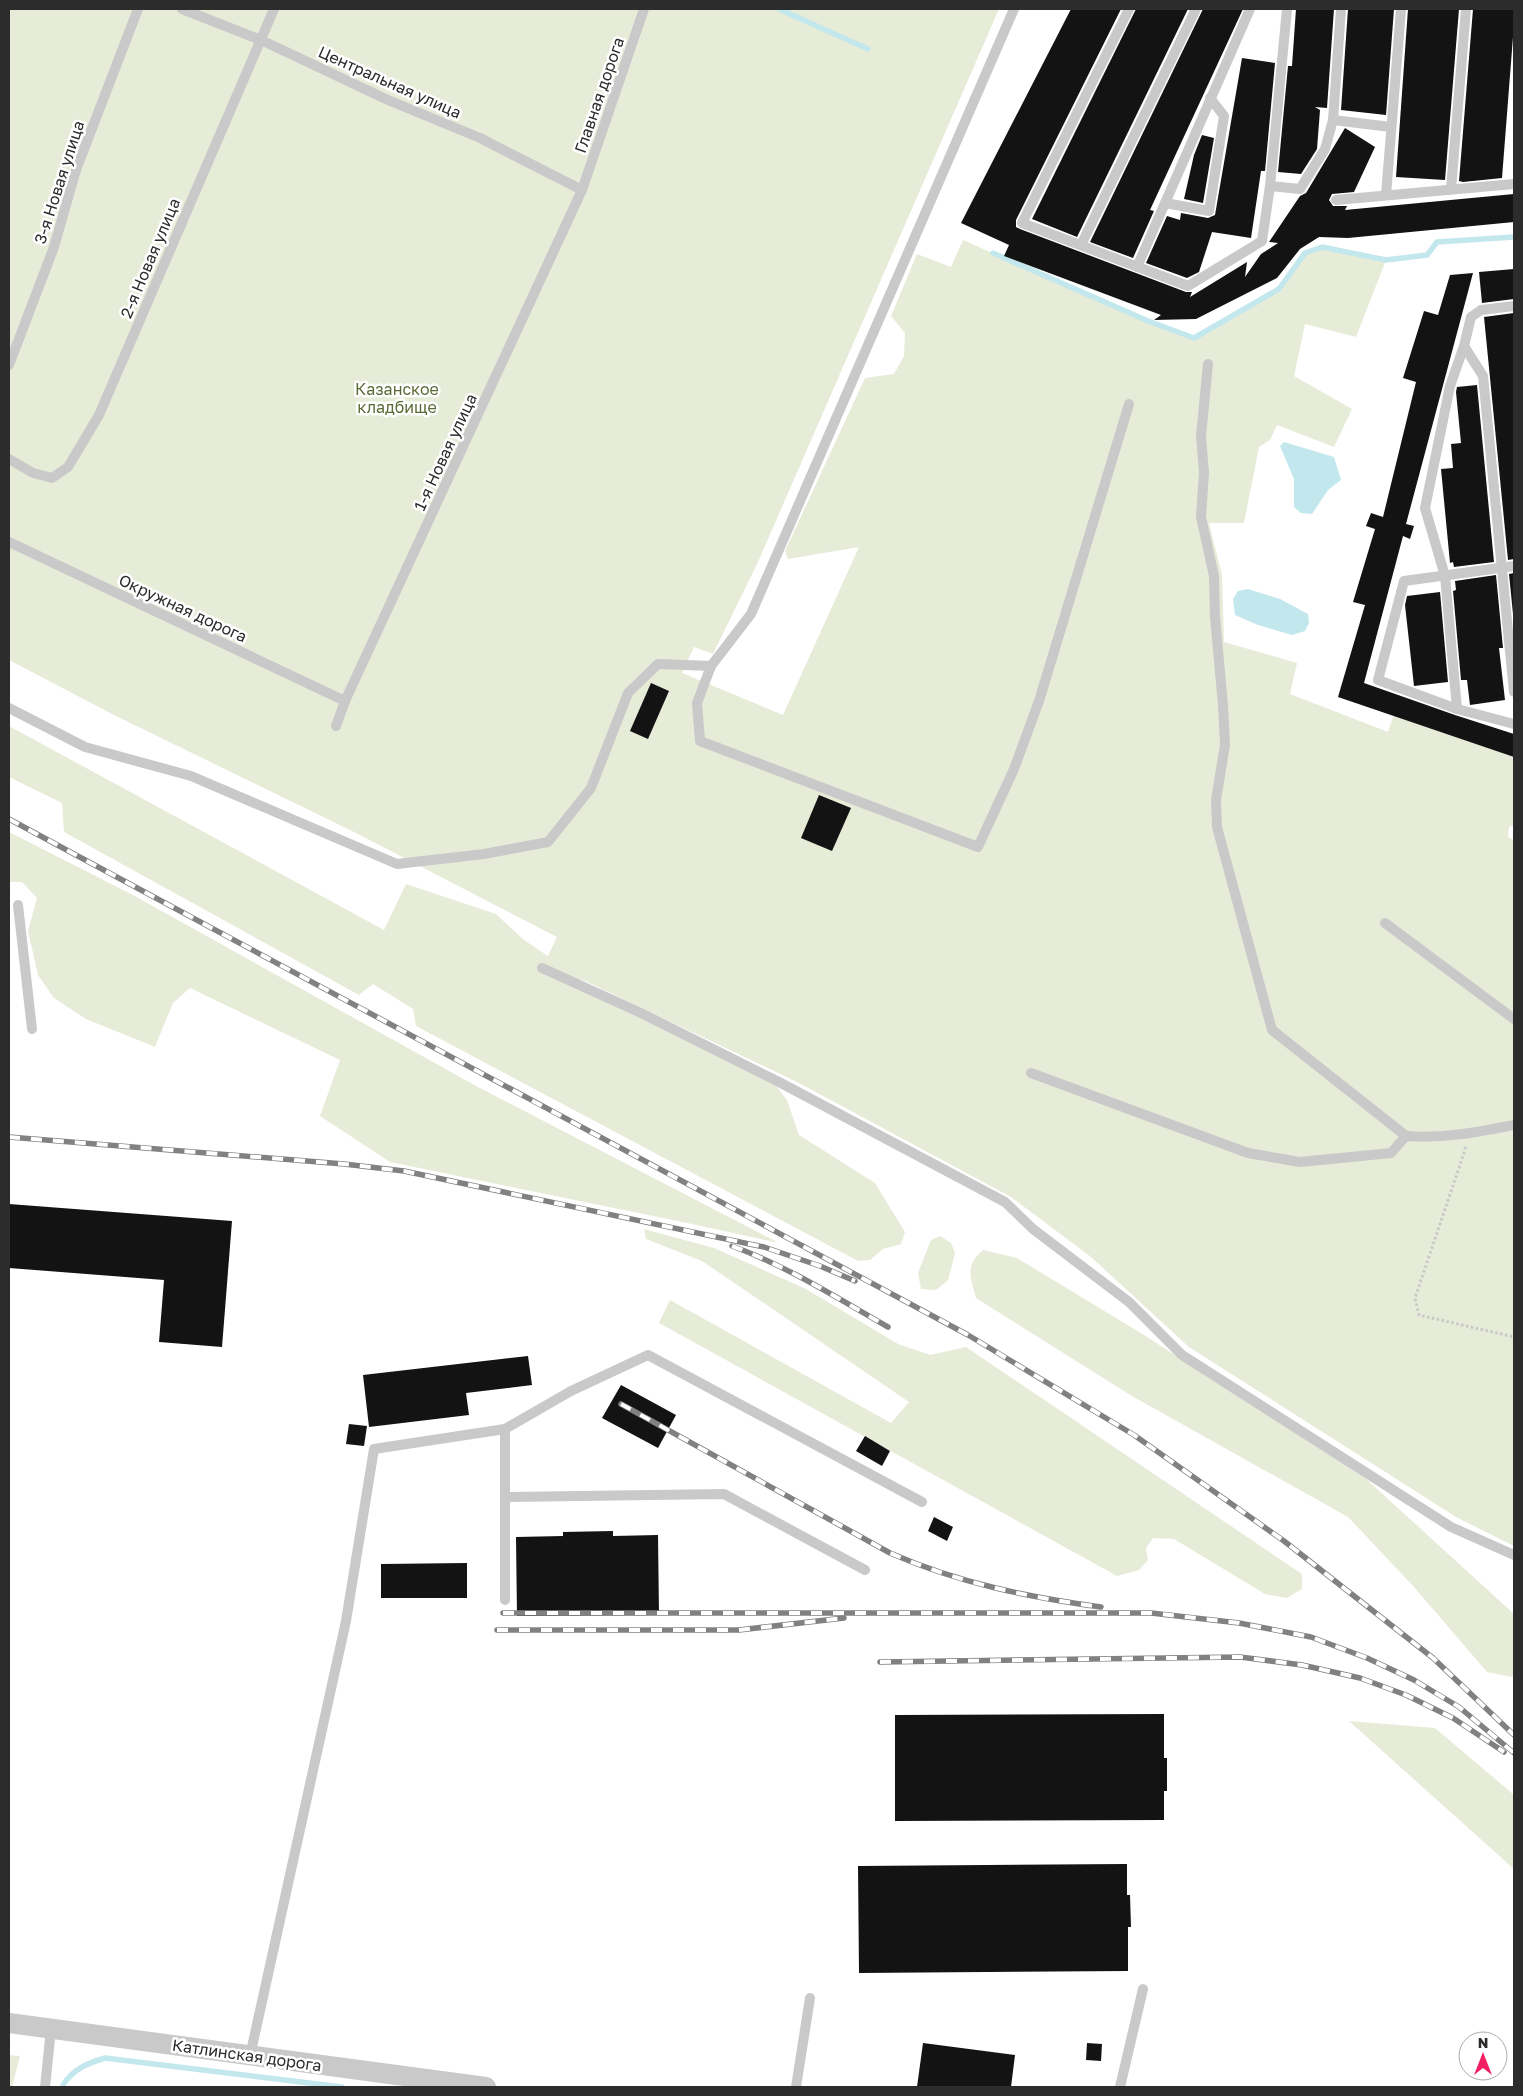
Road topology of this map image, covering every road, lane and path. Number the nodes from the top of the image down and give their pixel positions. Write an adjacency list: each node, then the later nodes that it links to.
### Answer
1 (138, 9): 30 (lane, 3-я Новая улица)
2 (182, 9): 13 (lane, Центральная улица)
3 (274, 9): 13 (lane, 2-я Новая улица)
4 (644, 9): 20 (lane, Главная дорога)
5 (1014, 9): 37 (lane)
6 (1129, 9): 25 (lane)
7 (1196, 9): 25 (lane)
8 (1250, 9): 14 (lane)
9 (1287, 9): 19 (lane)
10 (1341, 9): 15 (lane)
11 (1400, 9): 16 (lane)
12 (1466, 9): 21 (lane)
13 (261, 40): 20 (lane, Центральная улица); 32 (lane, 2-я Новая улица)
14 (1210, 98): 24 (lane); 24 (lane)
15 (1333, 120): 16 (lane); 19 (lane)
16 (1391, 127): 22 (lane)
17 (1514, 178): 18 (lane)
18 (1514, 184): 21 (lane)
19 (1270, 186): 26 (lane)
20 (582, 190): 39 (lane, 1-я Новая улица)
21 (1451, 190): 22 (lane)
22 (1386, 196): 23 (lane)
23 (1336, 200)
24 (1165, 203): 26 (lane)
25 (1081, 245): 26 (lane)
26 (1137, 267)
27 (1514, 306): 28 (lane)
28 (1464, 346): 35 (lane); 36 (lane)
29 (1208, 364): 52 (lane)
30 (9, 366)
31 (1129, 404): 37 (lane)
32 (9, 458)
33 (9, 542): 39 (lane, Окружная дорога)
34 (1514, 566): 35 (lane)
35 (1503, 567): 36 (lane); 38 (lane)
36 (1445, 576): 41 (lane); 41 (lane)
37 (711, 666): 40 (lane)
38 (1514, 692)
39 (345, 701): 43 (lane, 1-я Новая улица)
40 (9, 708)
41 (1457, 709): 42 (lane)
42 (1514, 724)
43 (336, 726)
44 (18, 905): 48 (lane)
45 (1385, 923): 47 (lane)
46 (542, 968): 57 (lane)
47 (1514, 1019)
48 (32, 1029)
49 (1031, 1073): 52 (lane)
50 (1514, 1125): 51 (lane)
51 (1470, 1134): 52 (lane); 53 (path)
52 (1406, 1136)
53 (1514, 1337)
54 (505, 1429): 55 (lane); 56 (lane); 64 (lane)
55 (505, 1497): 58 (lane); 59 (lane)
56 (922, 1502)
57 (1514, 1555)
58 (865, 1570)
59 (505, 1600)
60 (1143, 1989): 68 (lane)
61 (810, 1998): 67 (lane)
62 (9, 2024): 63 (street, Катлинская дорога)
63 (50, 2029): 64 (street, Катлинская дорога); 65 (lane)
64 (250, 2056): 66 (street, Катлинская дорога)
65 (45, 2087)
66 (486, 2087)
67 (796, 2087)
68 (1120, 2087)

